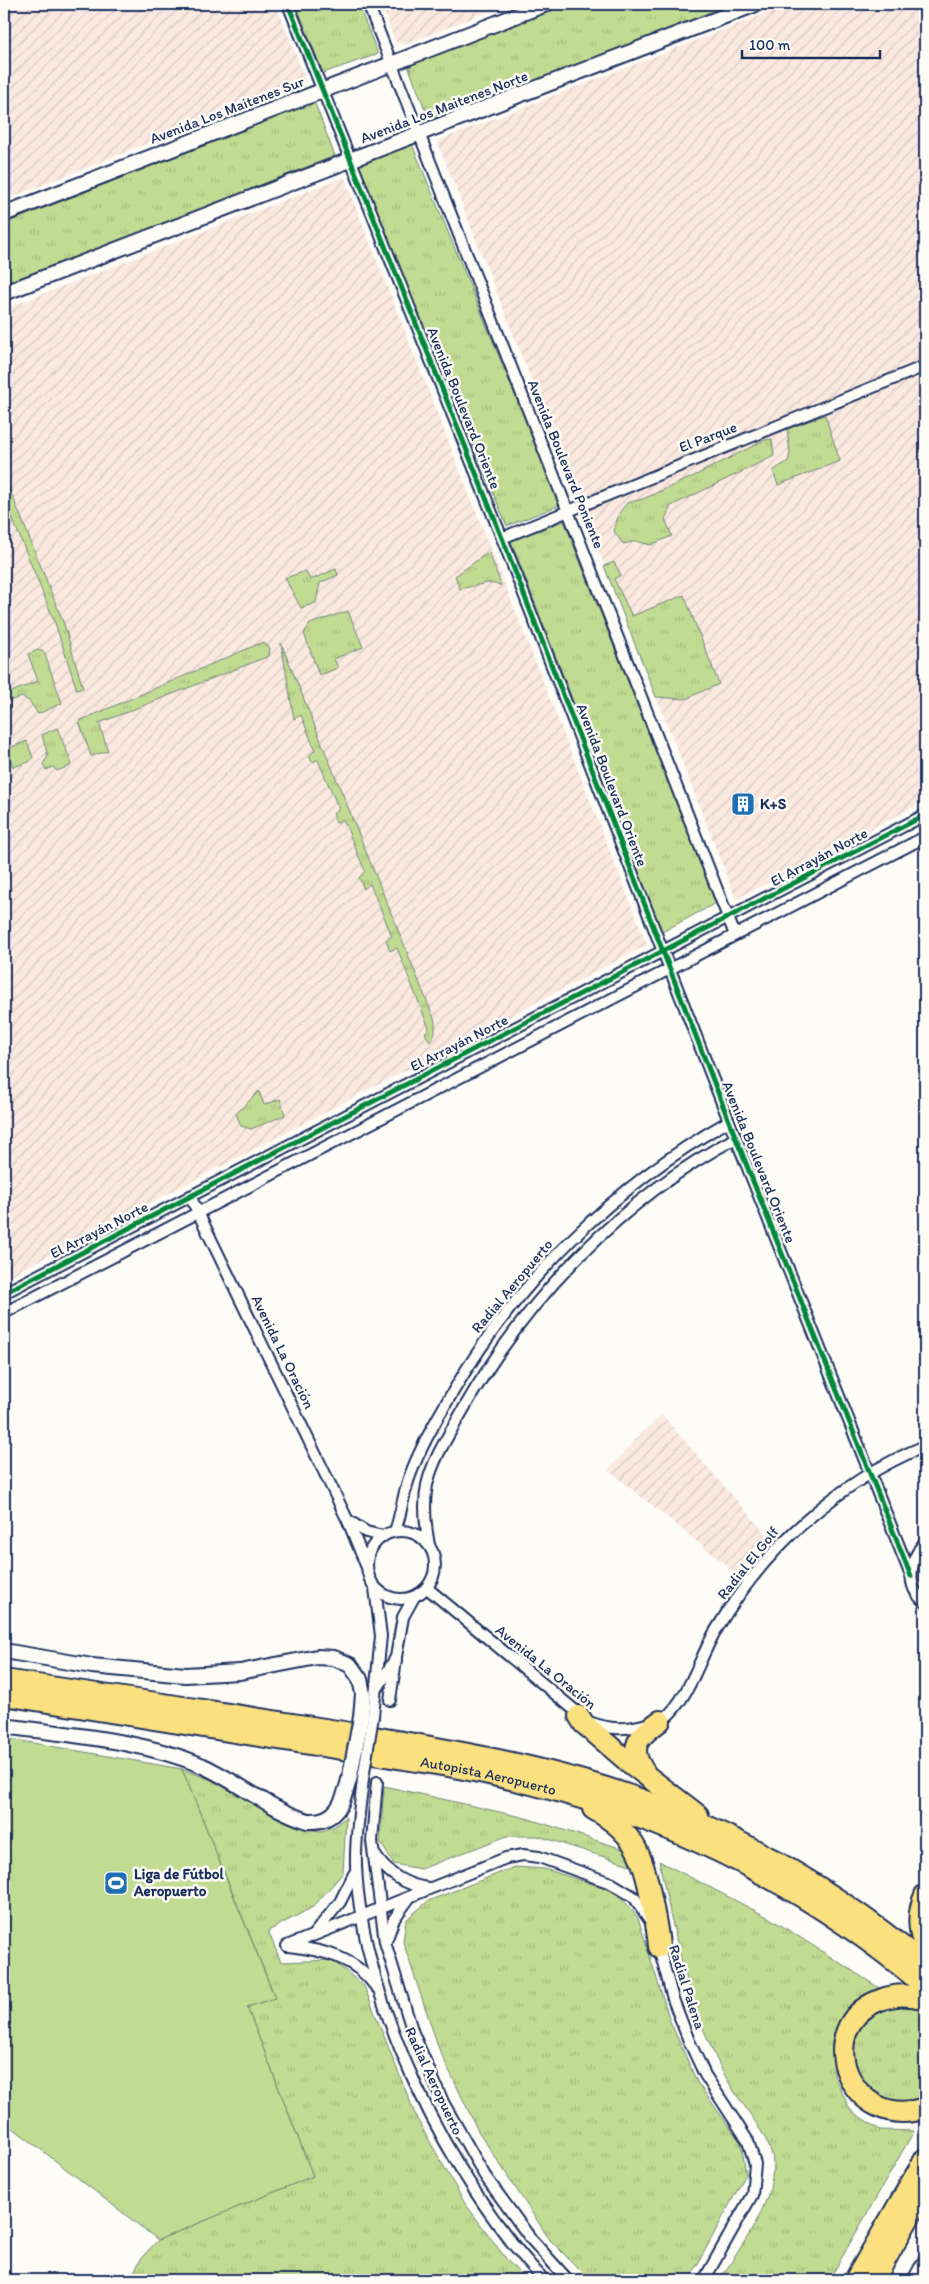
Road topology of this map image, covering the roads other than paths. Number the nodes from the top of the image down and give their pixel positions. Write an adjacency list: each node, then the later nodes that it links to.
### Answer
1 (288, 4): 6 (street, Avenida Boulevard Oriente)
2 (368, 4): 5 (street, Avenida Boulevard Poniente)
3 (546, 4): 5 (street, Avenida Los Maitenes Sur)
4 (756, 4): 7 (street, Avenida Los Maitenes Norte)
5 (391, 63): 6 (street, Avenida Los Maitenes Sur); 7 (street, Avenida Boulevard Poniente)
6 (322, 90): 8 (street, Avenida Boulevard Oriente); 9 (street, Avenida Los Maitenes Sur)
7 (419, 134): 8 (street, Avenida Los Maitenes Norte); 12 (street, Avenida Boulevard Poniente)
8 (350, 160): 10 (street, Avenida Los Maitenes Norte); 13 (street, Avenida Boulevard Oriente)
9 (4, 214)
10 (4, 293)
11 (925, 366): 12 (street, El Parque)
12 (568, 510): 13 (street, El Parque); 16 (street, Avenida Boulevard Poniente)
13 (502, 538): 18 (street, Avenida Boulevard Oriente)
14 (925, 815): 16 (street, El Arrayán Norte)
15 (925, 837): 17 (street, El Arrayán Norte)
16 (729, 919): 17 (street, Avenida Boulevard Poniente); 18 (street, El Arrayán Norte)
17 (735, 935): 19 (street, El Arrayán Norte)
18 (664, 952): 19 (street, Avenida Boulevard Oriente); 22 (street, El Arrayán Norte)
19 (670, 968): 20 (street, Avenida Boulevard Oriente); 23 (street, El Arrayán Norte)
20 (729, 1121): 21 (street, Avenida Boulevard Oriente); 29 (street, Radial Aeropuerto)
21 (736, 1138): 27 (street, Avenida Boulevard Oriente); 32 (street, Radial Aeropuerto)
22 (190, 1196): 23 (street, Avenida La Oración); 24 (street, El Arrayán Norte)
23 (198, 1213): 25 (street, El Arrayán Norte); 28 (street, Avenida La Oración)
24 (4, 1293)
25 (4, 1313)
26 (925, 1446): 27 (street, Radial El Golf)
27 (870, 1473): 34 (street, Avenida Boulevard Oriente); 46 (street, Radial El Golf)
28 (348, 1521): 30 (street); 33 (street, Avenida La Oración)
29 (395, 1531): 30 (street); 32 (street)
30 (383, 1536): 33 (street)
31 (925, 1542): 34 (street)
32 (428, 1545): 36 (street)
33 (366, 1566): 35 (street)
34 (911, 1576): 38 (street, Avenida Boulevard Oriente)
35 (375, 1588): 37 (street); 42 (street)
36 (427, 1588): 37 (street); 45 (street, Avenida La Oración)
37 (414, 1597): 40 (street)
38 (925, 1602)
39 (4, 1651): 44 (street)
40 (396, 1657): 42 (street); 43 (street)
41 (8, 1688): 51 (highway, Autopista Aeropuerto); 52 (highway, Autopista Aeropuerto)
42 (375, 1699): 44 (street)
43 (390, 1700)
44 (367, 1716): 49 (street, bridge)
45 (579, 1716): 46 (street, Avenida La Oración); 48 (highway)
46 (660, 1721): 48 (highway)
47 (4, 1726): 49 (street)
48 (645, 1773): 52 (highway)
49 (357, 1777): 54 (street, Radial Aeropuerto)
50 (376, 1782): 53 (street, Radial Aeropuerto)
51 (565, 1793): 63 (highway); 65 (highway, Autopista Aeropuerto)
52 (733, 1839): 64 (highway, Autopista Aeropuerto)
53 (373, 1852): 55 (street); 58 (street, Radial Aeropuerto)
54 (356, 1868): 59 (street, Radial Aeropuerto); 60 (street, Radial Aeropuerto)
55 (431, 1888): 57 (street, Radial Palena); 63 (street, Radial Palena)
56 (925, 1894): 62 (highway)
57 (411, 1896): 58 (street, Radial Palena); 61 (street)
58 (381, 1908): 59 (street, Radial Palena); 61 (street, Radial Aeropuerto)
59 (361, 1916): 60 (street, Radial Palena); 66 (street, Radial Aeropuerto)
60 (314, 1935): 66 (street, Radial Palena)
61 (385, 1942): 73 (street, Radial Aeropuerto)
62 (925, 1946)
63 (659, 1947): 74 (street, Radial Palena)
64 (925, 1965)
65 (925, 1986)
66 (380, 1992): 72 (street, Radial Aeropuerto)
67 (925, 1999): 68 (highway)
68 (925, 2108)
69 (925, 2159): 75 (highway)
70 (924, 2191): 76 (highway)
71 (925, 2258): 77 (street)
72 (544, 2280)
73 (568, 2280)
74 (704, 2280)
75 (855, 2280)
76 (874, 2280)
77 (913, 2280)

